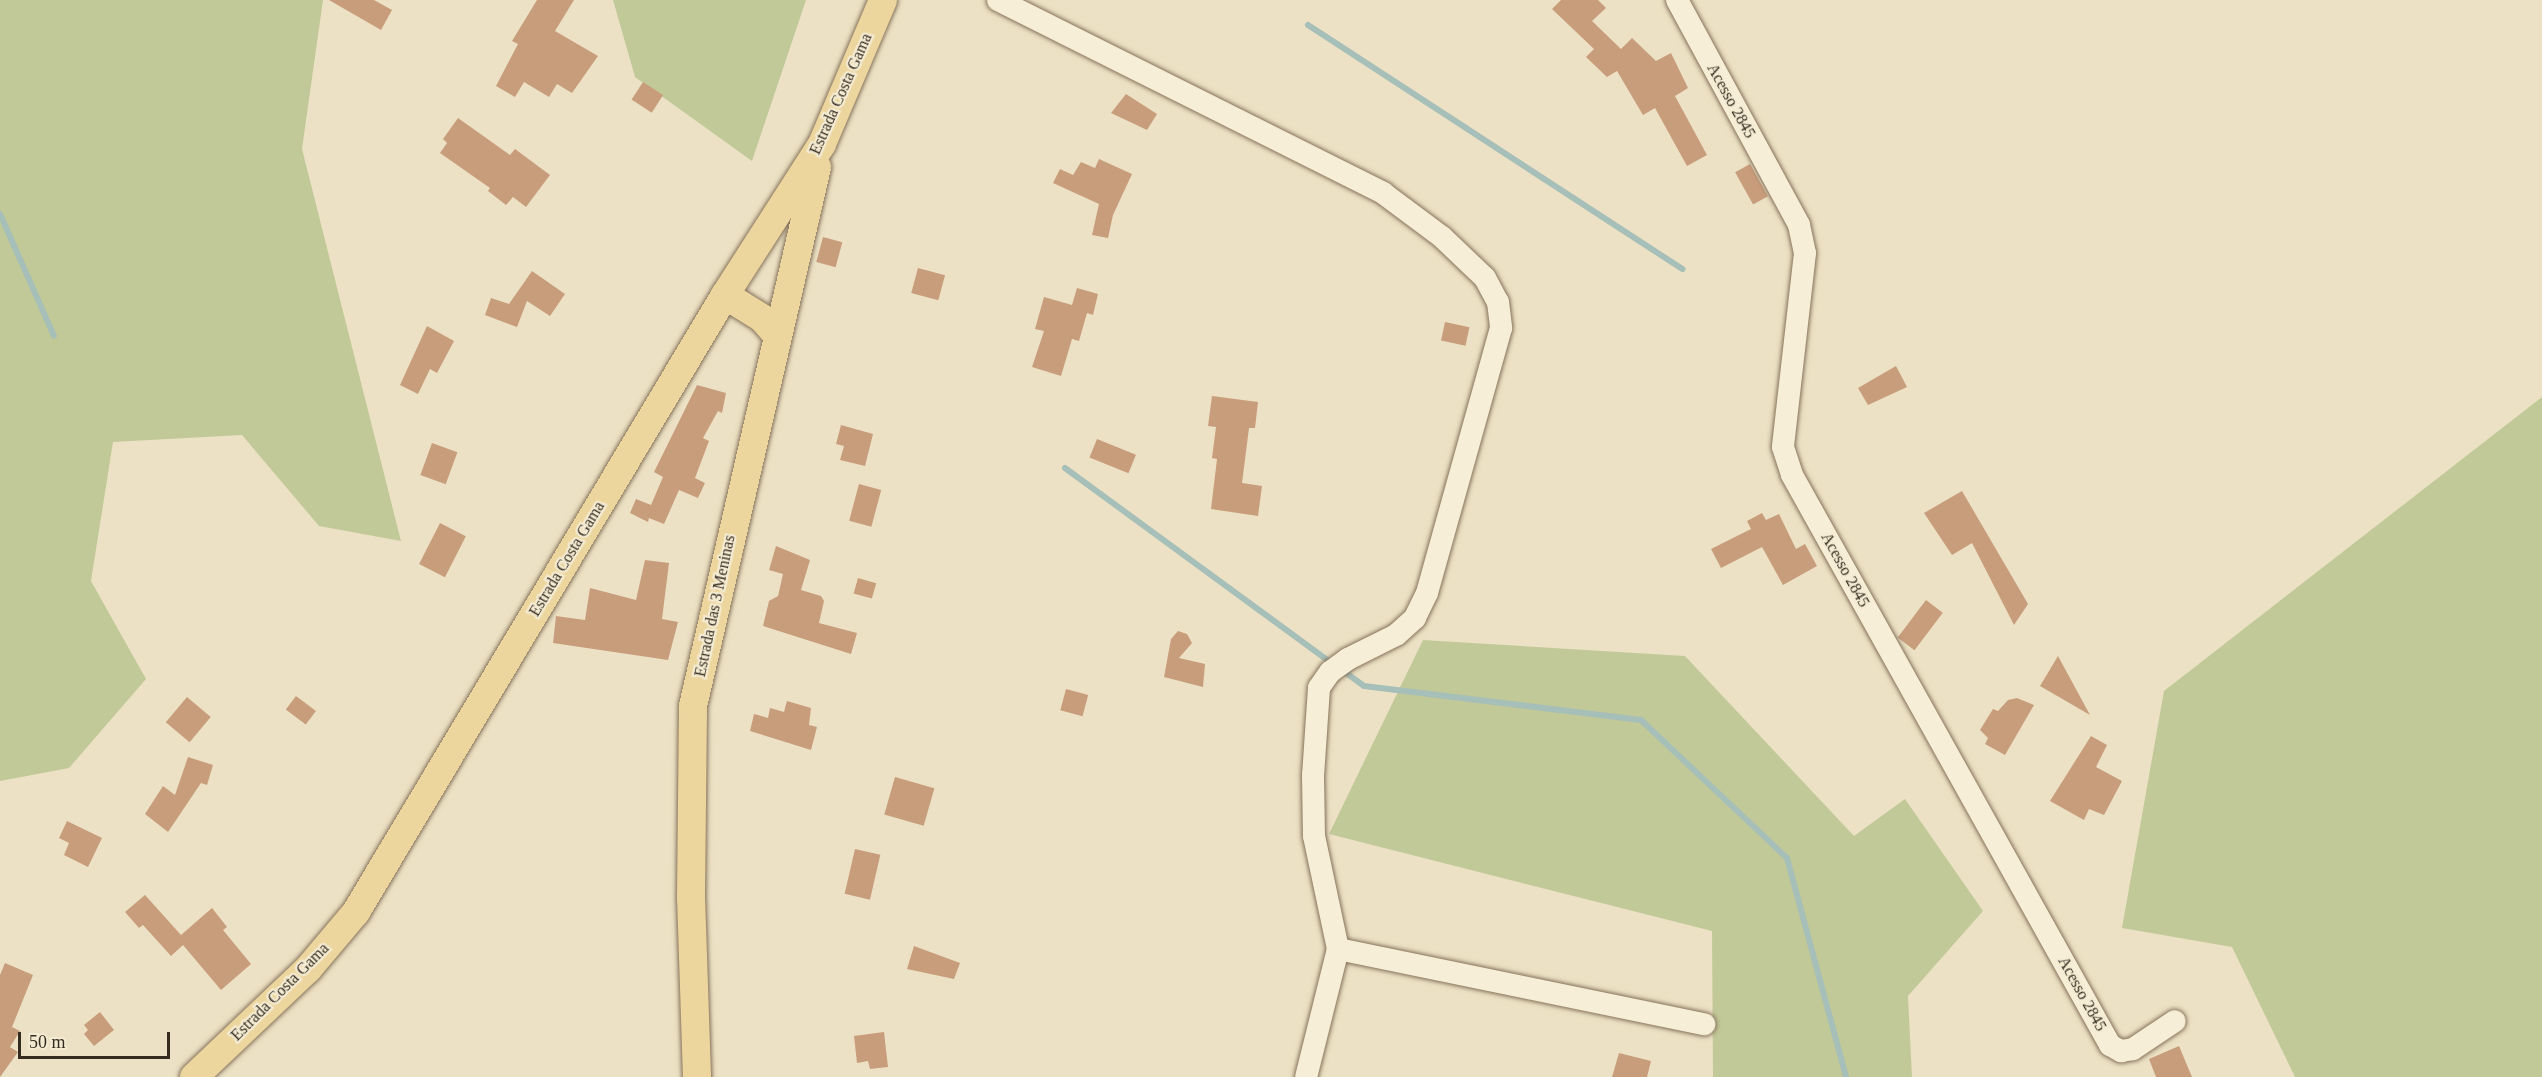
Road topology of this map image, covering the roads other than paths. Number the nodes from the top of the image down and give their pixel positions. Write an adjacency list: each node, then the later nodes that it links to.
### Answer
1 (883, 0): 4 (main road, Estrada Costa Gama)
2 (998, 0): 7 (street)
3 (1677, 0): 8 (street, Acesso 2845)
4 (822, 144): 5 (main road, Estrada Costa Gama); 6 (main road, Estrada das 3 Meninas)
5 (725, 296): 6 (main road); 10 (main road, Estrada Costa Gama)
6 (776, 334): 11 (main road, Estrada das 3 Meninas)
7 (1338, 949): 9 (street); 12 (street)
8 (2175, 1021)
9 (1704, 1024)
10 (194, 1077)
11 (697, 1077)
12 (1306, 1077)

